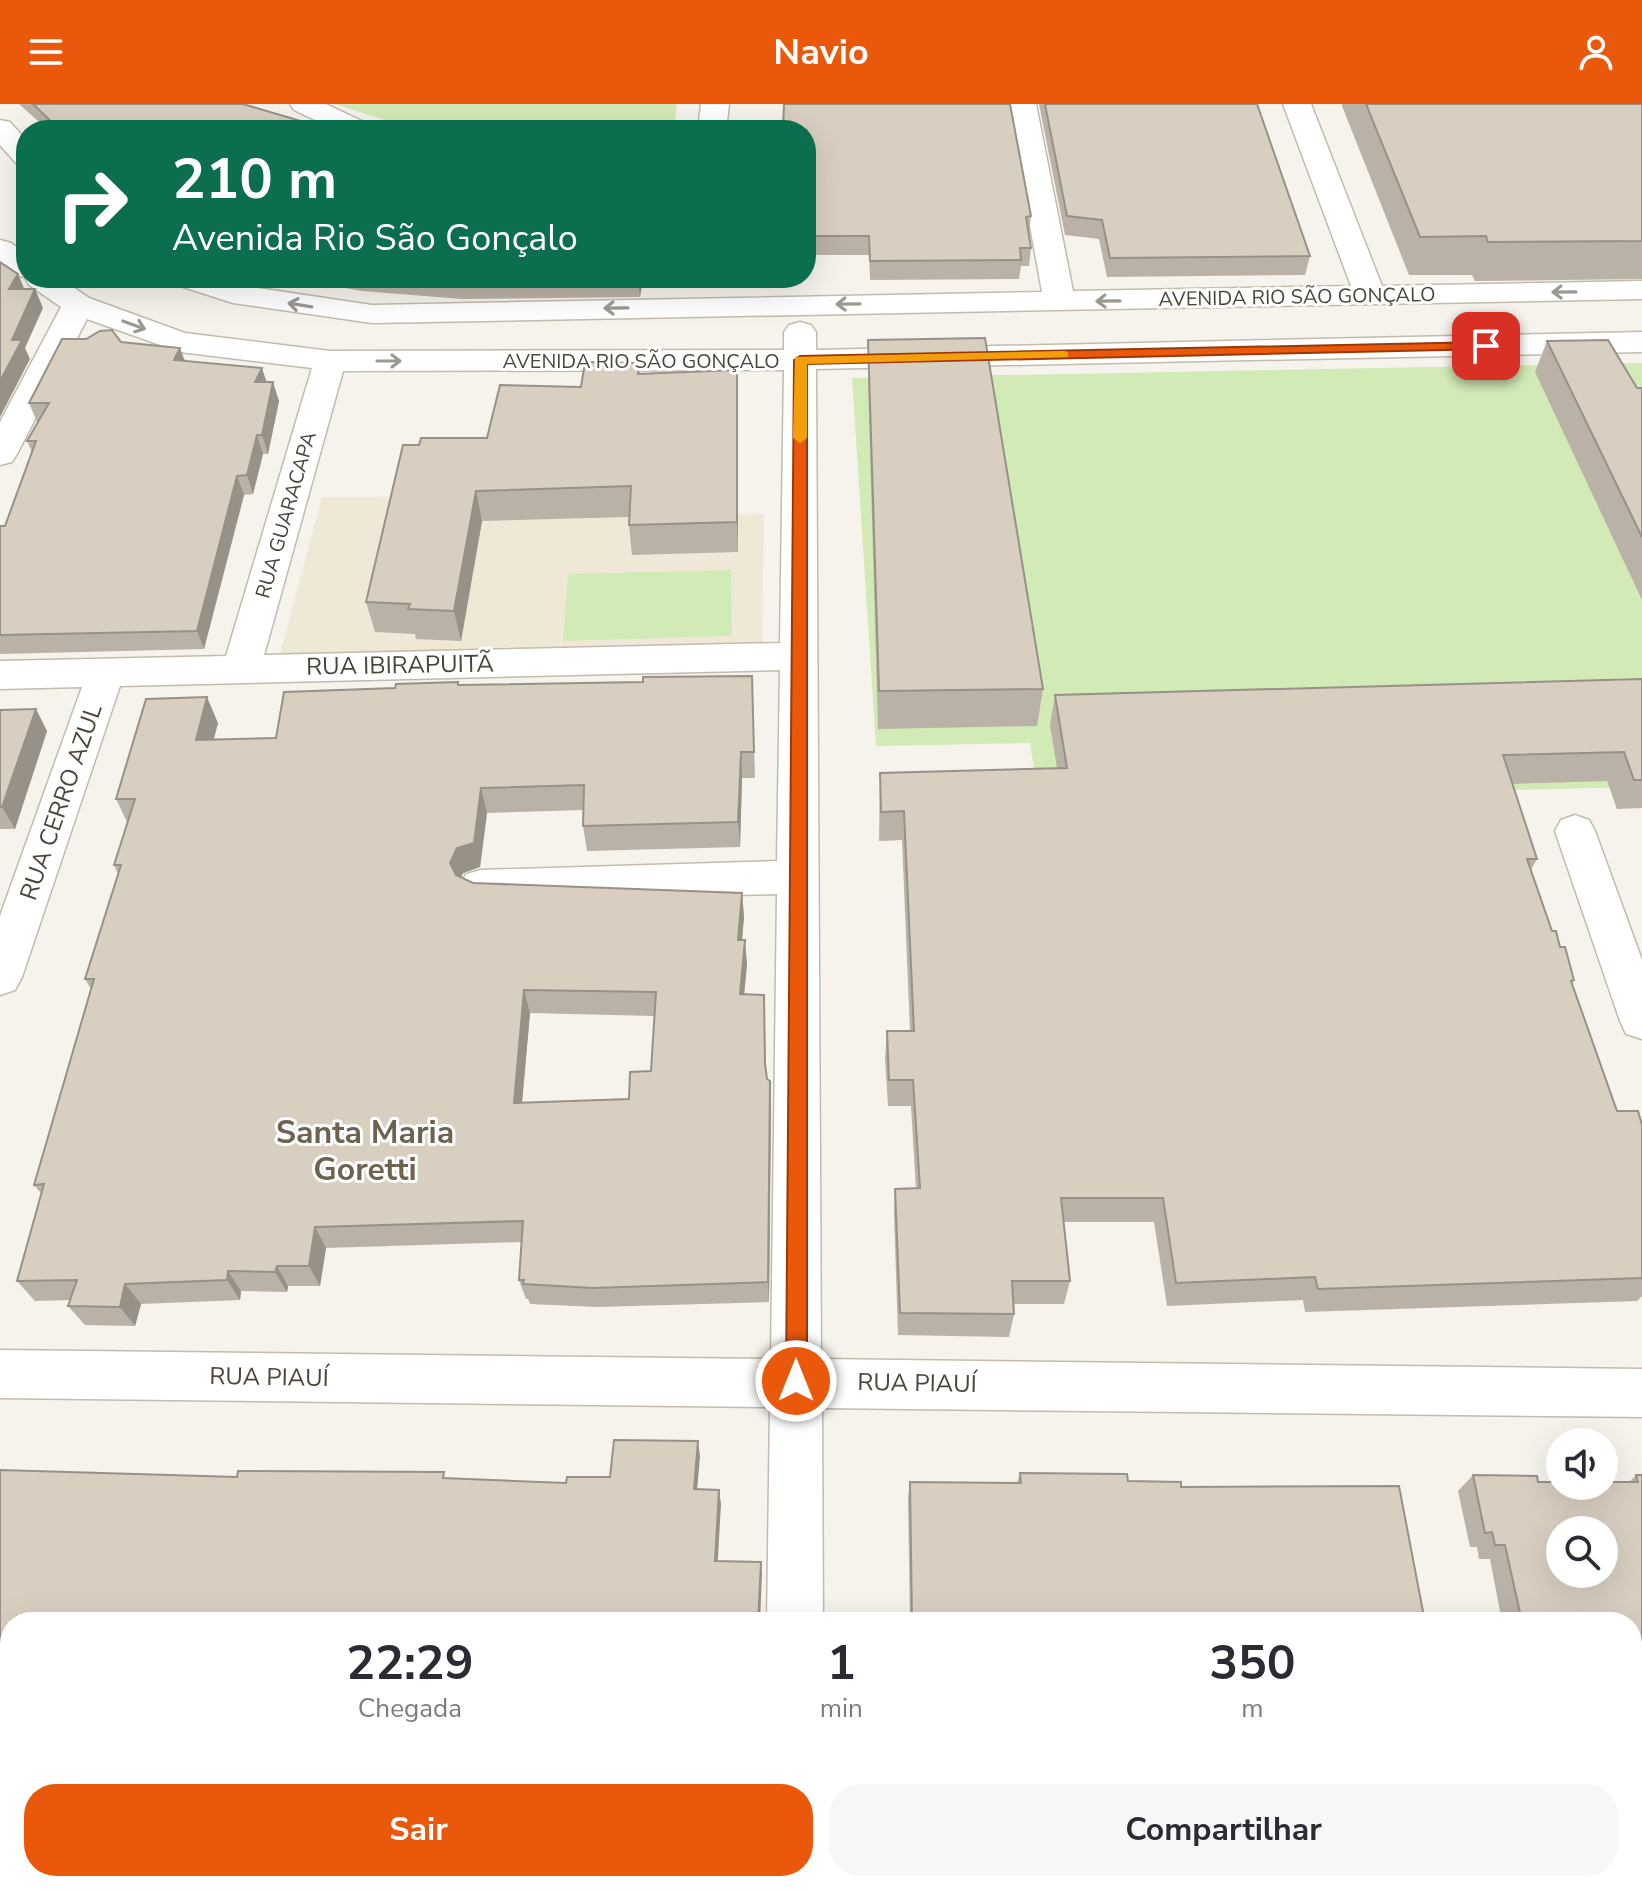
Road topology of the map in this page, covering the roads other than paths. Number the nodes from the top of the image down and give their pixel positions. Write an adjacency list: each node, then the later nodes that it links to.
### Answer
1 (304, 104): 4 (street)
2 (1022, 104): 12 (street)
3 (1297, 104): 11 (street)
4 (337, 120)
5 (0, 128): 6 (street)
6 (16, 146)
7 (54, 288): 14 (street, AVENIDA RIO SÃO GONÇALO)
8 (216, 288): 10 (street, AVENIDA RIO SÃO GONÇALO, one-way to 8)
9 (1642, 290): 11 (street, AVENIDA RIO SÃO GONÇALO, one-way to 11)
10 (695, 292): 13 (street, AVENIDA RIO SÃO GONÇALO)
11 (1370, 296): 12 (street, AVENIDA RIO SÃO GONÇALO, one-way to 12)
12 (1059, 301): 13 (street, AVENIDA RIO SÃO GONÇALO, one-way to 13)
13 (800, 304): 16 (street)
14 (78, 305): 17 (street, AVENIDA RIO SÃO GONÇALO, one-way to 17); 18 (street)
15 (1642, 342): 16 (street, AVENIDA RIO SÃO GONÇALO)
16 (800, 360): 17 (street, AVENIDA RIO SÃO GONÇALO, one-way to 16); 19 (street)
17 (330, 361): 20 (street, RUA GUARACAPA)
18 (0, 454)
19 (799, 656): 20 (street, RUA IBIRAPUITÃ); 24 (street)
20 (241, 669): 21 (street, RUA IBIRAPUITÃ)
21 (106, 672): 22 (street, RUA IBIRAPUITÃ); 26 (street, RUA CERRO AZUL)
22 (0, 675)
23 (1575, 831): 27 (street)
24 (798, 877): 25 (street); 29 (street)
25 (481, 886)
26 (0, 977)
27 (1642, 1021)
28 (0, 1374): 29 (street, RUA PIAUÍ)
29 (796, 1381): 30 (street, RUA PIAUÍ); 31 (street)
30 (1642, 1393)
31 (795, 1612)

